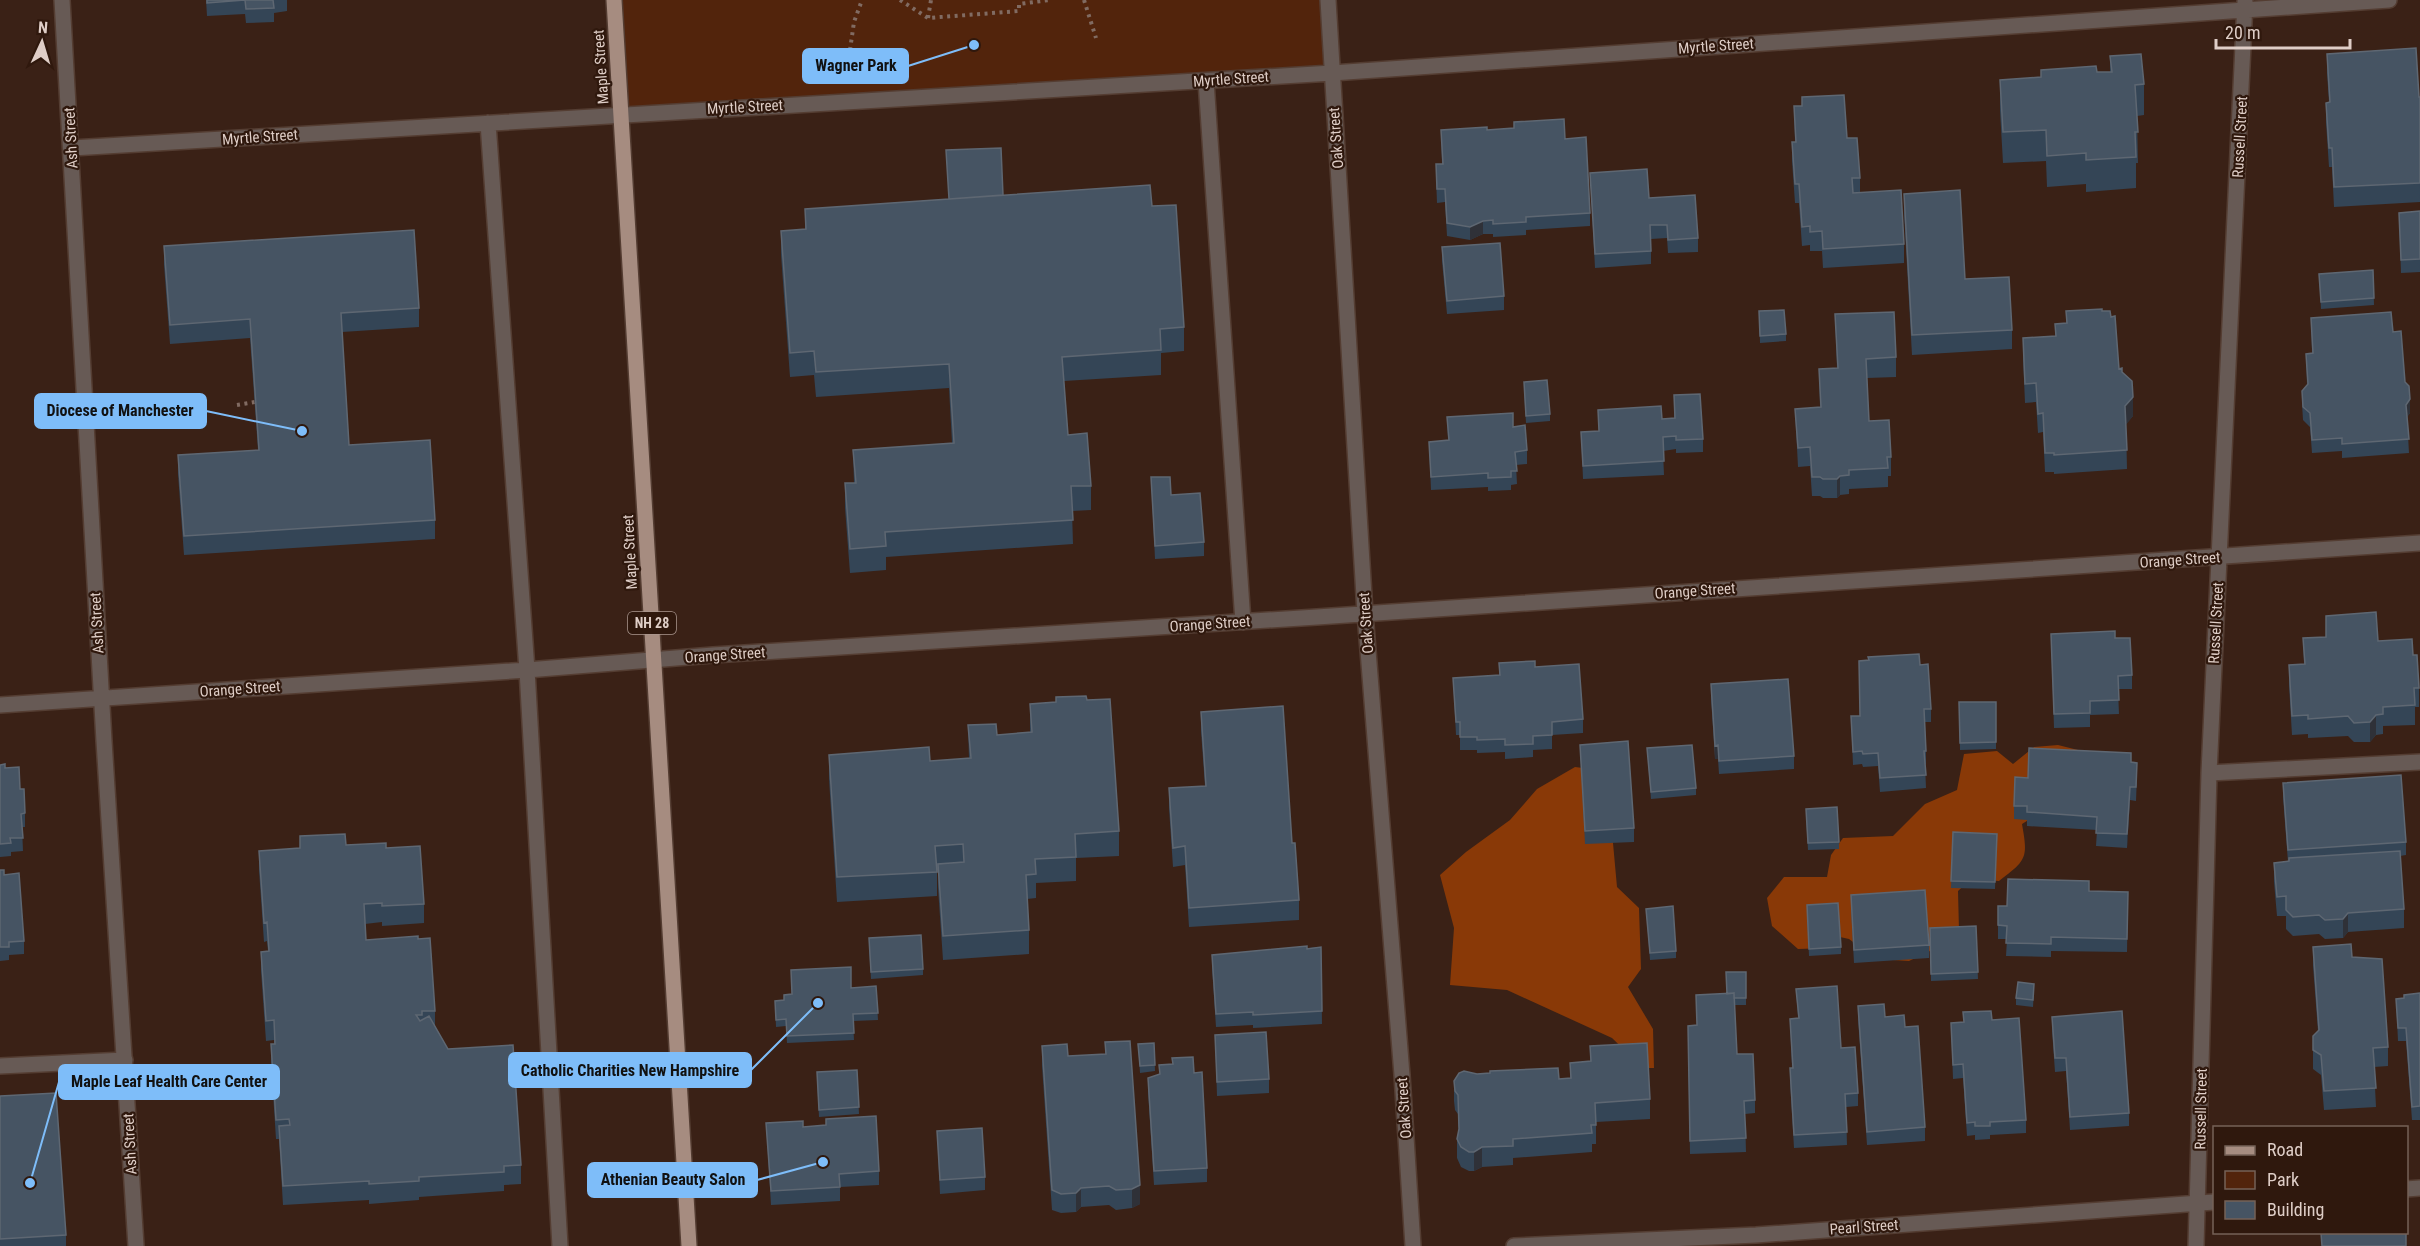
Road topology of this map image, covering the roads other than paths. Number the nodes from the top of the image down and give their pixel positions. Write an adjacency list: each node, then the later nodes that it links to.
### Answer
1 (62, 0): 10 (street, Ash Street)
2 (614, 0): 8 (main road, Maple Street / NH 28)
3 (1328, 0): 6 (street, Oak Street)
4 (2389, 0): 5 (street, Myrtle Street)
5 (2245, 5): 6 (street, Myrtle Street); 12 (street, Russell Street)
6 (1332, 73): 7 (street, Myrtle Street); 13 (street, Oak Street)
7 (1206, 81): 8 (street, Myrtle Street); 14 (street)
8 (622, 115): 9 (street, Myrtle Street); 15 (main road, Maple Street / NH 28)
9 (488, 123): 10 (street, Myrtle Street); 16 (street)
10 (72, 148): 17 (street, Ash Street)
11 (2420, 543): 12 (street, Orange Street)
12 (2219, 557): 13 (street, Orange Street); 20 (street, Russell Street)
13 (1365, 613): 14 (street, Orange Street); 28 (street, Oak Street)
14 (1243, 622): 15 (street, Orange Street)
15 (654, 660): 16 (street, Orange Street); 27 (main road, Maple Street / NH 28)
16 (527, 670): 17 (street, Orange Street); 26 (street)
17 (102, 698): 18 (street, Orange Street); 21 (street, Ash Street)
18 (0, 705)
19 (2420, 762): 20 (street)
20 (2209, 773): 23 (street, Russell Street)
21 (126, 1060): 22 (street); 25 (street, Ash Street)
22 (0, 1066)
23 (2207, 1203): 24 (street, Pearl Street); 30 (street, Russell Street)
24 (1755, 1240): 29 (street, Pearl Street)
25 (136, 1246)
26 (560, 1246)
27 (689, 1246)
28 (1413, 1246)
29 (1514, 1246)
30 (2196, 1246)

